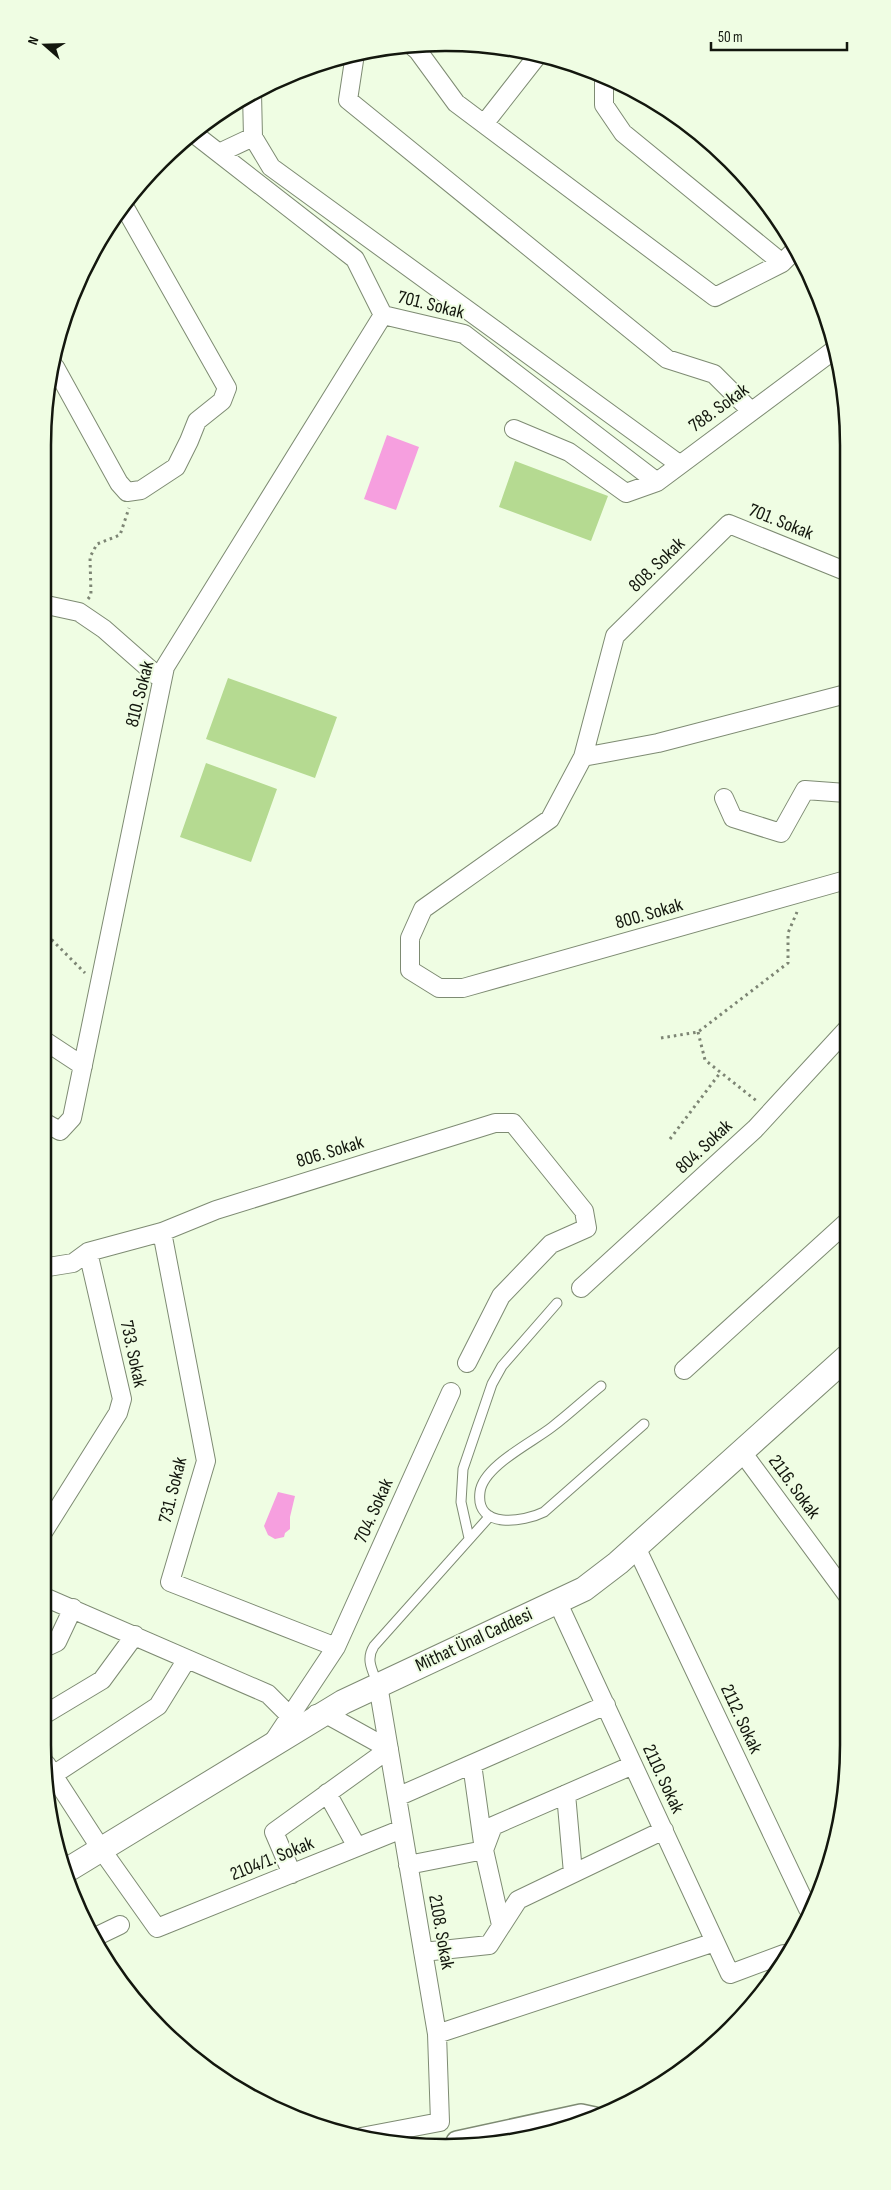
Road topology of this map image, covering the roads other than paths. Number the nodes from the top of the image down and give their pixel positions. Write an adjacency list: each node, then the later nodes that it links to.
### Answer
1 (419, 52): 6 (street)
2 (533, 62): 6 (street)
3 (354, 63): 15 (street)
4 (604, 85): 11 (street)
5 (252, 102): 7 (street)
6 (484, 124): 11 (street)
7 (253, 137): 9 (street); 17 (street, 701. Sokak)
8 (199, 138): 9 (street, 701. Sokak)
9 (219, 153): 12 (street, 701. Sokak)
10 (128, 212): 14 (street)
11 (788, 257)
12 (383, 315): 18 (street, 701. Sokak); 22 (street, 810. Sokak)
13 (829, 354): 15 (street, 788. Sokak)
14 (58, 373)
15 (751, 411): 17 (street, 788. Sokak)
16 (514, 430): 18 (street, 788. Sokak)
17 (679, 464): 18 (street, 788. Sokak)
18 (657, 482)
19 (729, 524): 20 (street, 701. Sokak); 24 (street, 808. Sokak)
20 (840, 569)
21 (51, 606): 22 (street)
22 (162, 680): 30 (street, 810. Sokak)
23 (840, 696): 24 (street)
24 (583, 757): 27 (street, 800. Sokak)
25 (840, 793): 26 (street)
26 (724, 798)
27 (840, 882)
28 (840, 1036): 36 (street, 804. Sokak)
29 (51, 1045): 30 (street)
30 (83, 1066): 31 (street, 810. Sokak)
31 (51, 1126)
32 (840, 1228): 40 (street)
33 (162, 1232): 34 (street, 806. Sokak); 38 (street, 806. Sokak); 55 (street, 731. Sokak)
34 (88, 1252): 35 (street, 806. Sokak); 46 (street, 733. Sokak)
35 (51, 1267)
36 (581, 1288)
37 (557, 1303): 47 (lane)
38 (467, 1363)
39 (840, 1368): 44 (main road, Mithat Ünal Caddesi)
40 (684, 1370)
41 (601, 1386): 45 (lane)
42 (451, 1392): 55 (street, 704. Sokak)
43 (644, 1424): 45 (lane)
44 (742, 1452): 48 (main road, Mithat Ünal Caddesi); 49 (street, 2116. Sokak)
45 (490, 1516): 47 (lane)
46 (51, 1520)
47 (468, 1538): 57 (lane)
48 (636, 1547): 51 (main road, Mithat Ünal Caddesi); 80 (street, 2112. Sokak)
49 (840, 1585)
50 (51, 1599): 52 (street)
51 (557, 1601): 57 (main road, Mithat Ünal Caddesi); 58 (street, 2110. Sokak)
52 (73, 1608): 53 (street); 54 (street)
53 (134, 1635): 56 (street); 59 (street)
54 (51, 1645)
55 (336, 1647): 61 (street, 704. Sokak)
56 (187, 1658): 61 (street); 66 (street)
57 (378, 1685): 60 (main road, Mithat Ünal Caddesi); 63 (street, 2108. Sokak)
58 (606, 1705): 64 (street); 65 (street, 2110. Sokak)
59 (51, 1711)
60 (324, 1713): 61 (street); 62 (main road, Mithat Ünal Caddesi); 63 (street)
61 (290, 1716): 62 (street, 704. Sokak)
62 (271, 1744): 74 (main road, Mithat Ünal Caddesi)
63 (389, 1749): 68 (street); 70 (street, 2108. Sokak)
64 (472, 1764): 70 (street); 75 (street)
65 (633, 1765): 69 (street); 72 (street, 2110. Sokak)
66 (52, 1769)
67 (52, 1774): 74 (street)
68 (327, 1793): 73 (street); 79 (street)
69 (566, 1794): 75 (street); 78 (street)
70 (397, 1797): 71 (street, 2108. Sokak)
71 (402, 1828): 73 (street, 2104/1. Sokak); 76 (street, 2108. Sokak)
72 (664, 1830): 78 (street); 84 (street, 2110. Sokak)
73 (357, 1847): 79 (street, 2104/1. Sokak)
74 (101, 1849): 77 (main road, Mithat Ünal Caddesi); 79 (street, 2104/1. Sokak)
75 (484, 1850): 76 (street); 82 (street)
76 (408, 1865): 85 (street, 2108. Sokak)
77 (71, 1868)
78 (573, 1873): 82 (street)
79 (292, 1874)
80 (806, 1904)
81 (120, 1925): 83 (street)
82 (502, 1925): 85 (street)
83 (100, 1935)
84 (715, 1942): 86 (street, 2110. Sokak); 87 (street)
85 (423, 1952): 87 (street, 2108. Sokak)
86 (778, 1956)
87 (437, 2034): 89 (street, 2108. Sokak)
88 (579, 2116): 90 (street)
89 (382, 2133)
90 (480, 2137)

